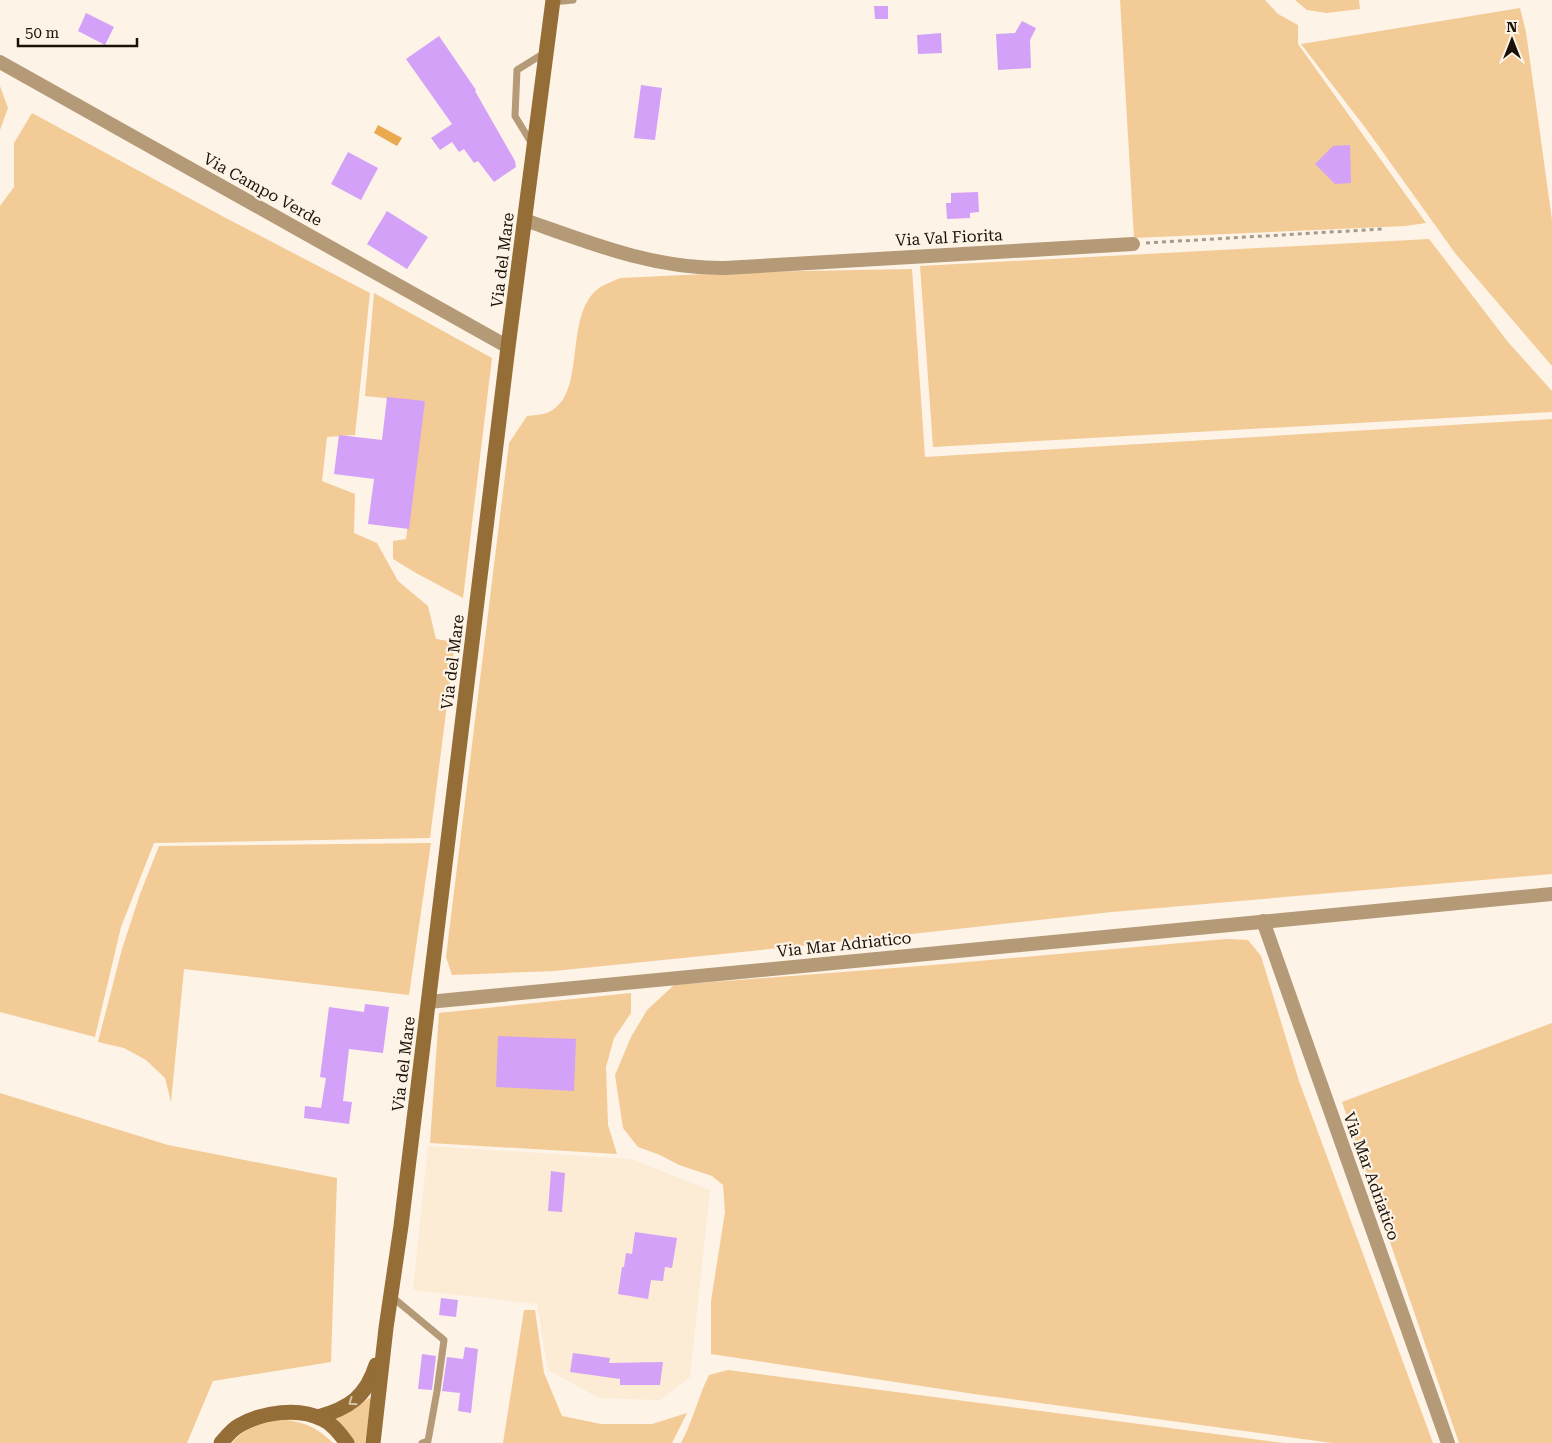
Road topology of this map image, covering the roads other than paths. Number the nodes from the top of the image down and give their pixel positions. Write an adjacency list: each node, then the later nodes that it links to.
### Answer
1 (573, 0): 2 (lane)
2 (553, 1): 3 (main road, Via del Mare)
3 (547, 52): 5 (main road, Via del Mare); 5 (lane)
4 (0, 62): 8 (street, Via Campo Verde)
5 (534, 147): 6 (main road, Via del Mare)
6 (524, 220): 7 (street, Via Val Fiorita); 8 (main road, Via del Mare)
7 (1133, 244)
8 (508, 347): 11 (main road, Via del Mare)
9 (1552, 894): 10 (street, Via Mar Adriatico)
10 (1263, 921): 11 (street, Via Mar Adriatico); 19 (street, Via Mar Adriatico)
11 (428, 1002): 12 (main road, Via del Mare)
12 (391, 1296): 13 (main road, Via del Mare); 18 (lane)
13 (386, 1328): 14 (main road, Via del Mare, one-way to 14); 17 (main road, Via del Mare)
14 (318, 1417): 15 (main road, Via del Mare); 16 (main road, Via del Mare)
15 (221, 1443)
16 (347, 1443)
17 (373, 1443)
18 (422, 1443)
19 (1448, 1443)

